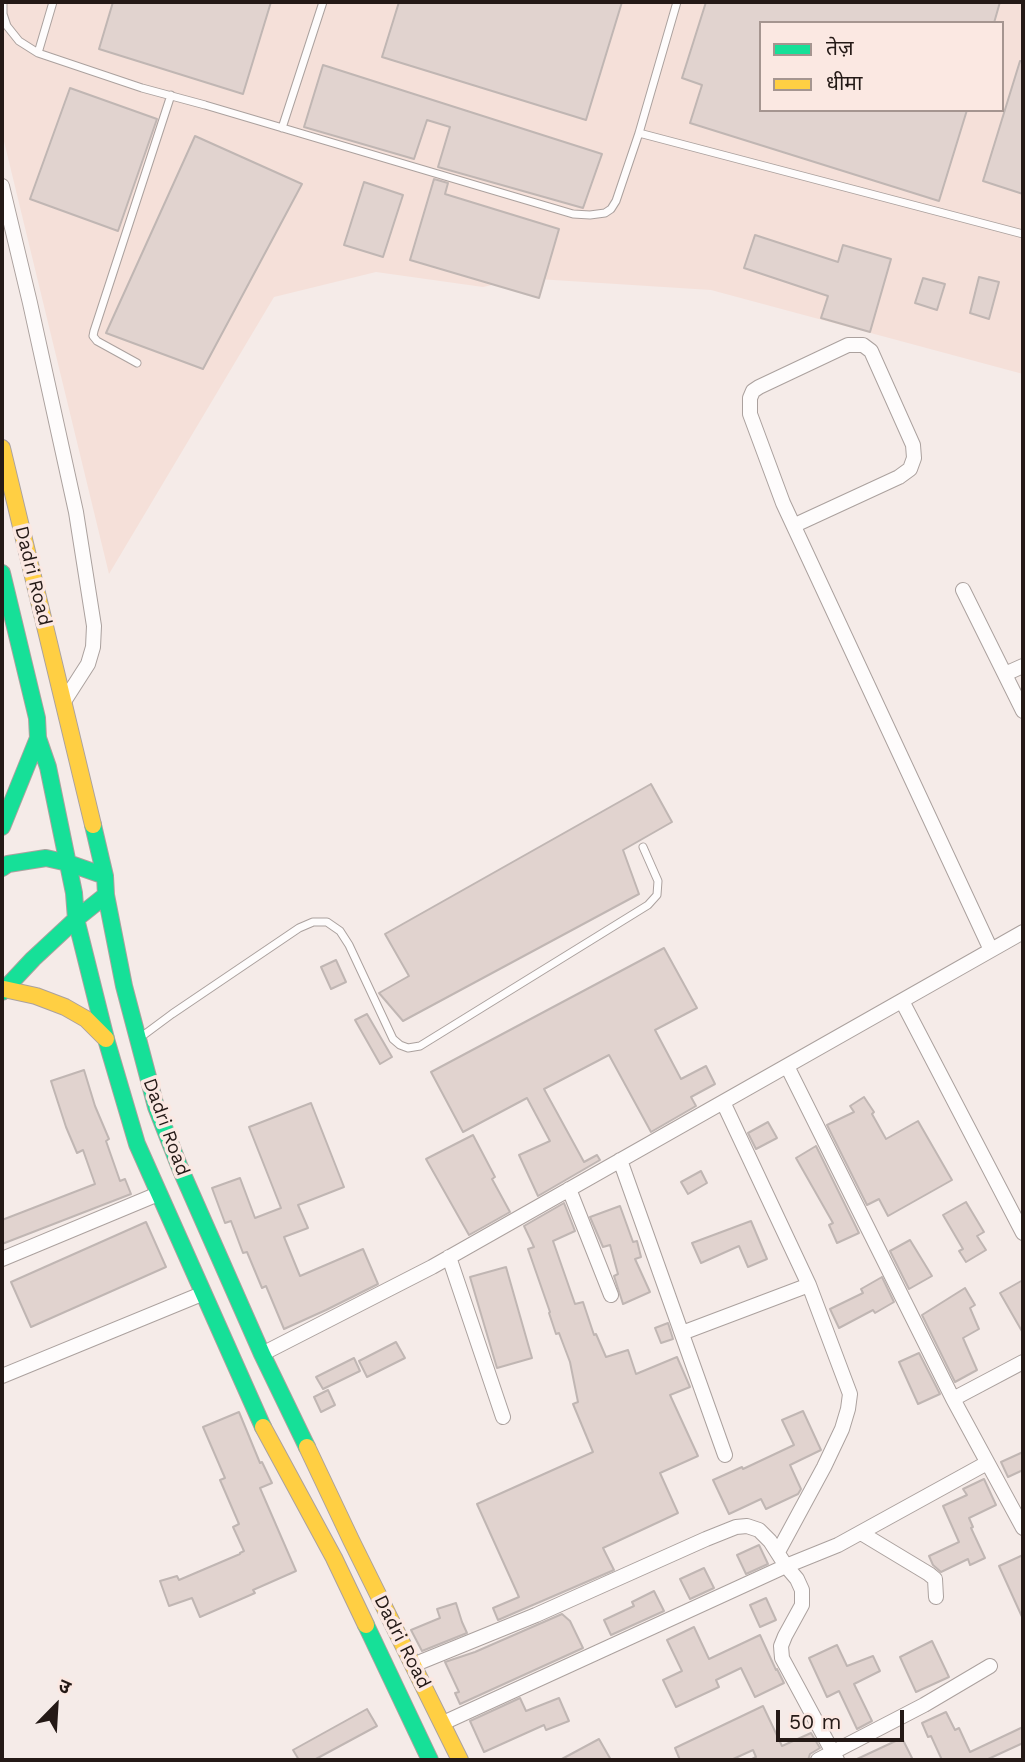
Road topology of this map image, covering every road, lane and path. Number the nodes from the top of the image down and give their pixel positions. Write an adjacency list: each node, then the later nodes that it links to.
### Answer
1 (3, 2): 5 (lane)
2 (53, 2): 5 (lane)
3 (323, 2): 7 (lane)
4 (677, 2): 8 (lane)
5 (37, 52): 6 (lane)
6 (171, 95): 7 (lane); 11 (lane)
7 (282, 128): 8 (lane)
8 (639, 133): 10 (lane)
9 (2, 186): 18 (street)
10 (1023, 234)
11 (137, 363)
12 (2, 448): 18 (main road, Dadri Road)
13 (795, 525): 13 (street); 29 (street)
14 (2, 573): 20 (main road, Dadri Road)
15 (963, 590): 17 (street)
16 (1023, 666): 17 (street)
17 (1005, 674): 19 (street)
18 (63, 703): 25 (main road, Dadri Road)
19 (1023, 711)
20 (38, 738): 21 (main road); 23 (main road, Dadri Road)
21 (2, 827)
22 (643, 847): 33 (lane)
23 (68, 863): 24 (main road); 25 (main road); 27 (main road, Dadri Road)
24 (2, 868)
25 (105, 876): 26 (main road, Dadri Road)
26 (106, 895): 27 (main road); 33 (main road, Dadri Road)
27 (76, 919): 30 (main road); 32 (main road, Dadri Road)
28 (1023, 932): 29 (street)
29 (991, 950): 31 (street)
30 (3, 991): 32 (main road)
31 (902, 1001): 34 (street); 39 (street)
32 (106, 1039): 38 (main road, Dadri Road)
33 (138, 1040): 46 (main road, Dadri Road)
34 (787, 1066): 35 (street); 49 (street)
35 (723, 1102): 36 (street); 42 (street)
36 (621, 1160): 37 (street); 45 (street)
37 (569, 1189): 40 (street); 44 (street)
38 (158, 1194): 41 (street); 43 (main road, Dadri Road)
39 (1023, 1233)
40 (449, 1257): 46 (street); 50 (street)
41 (2, 1259)
42 (809, 1285): 45 (street); 55 (street)
43 (204, 1293): 48 (street); 62 (main road, Dadri Road)
44 (611, 1295)
45 (682, 1333): 51 (street)
46 (262, 1354): 58 (main road, Dadri Road)
47 (1023, 1362): 49 (street)
48 (2, 1376)
49 (953, 1399): 52 (street)
50 (503, 1418)
51 (725, 1455)
52 (987, 1463): 53 (street); 54 (street)
53 (1023, 1528)
54 (861, 1533): 56 (street); 57 (street)
55 (778, 1552): 56 (street); 58 (street)
56 (786, 1566): 60 (street); 61 (street)
57 (936, 1597)
58 (413, 1665): 60 (main road, Dadri Road)
59 (990, 1666): 61 (street)
60 (443, 1723): 63 (main road, Dadri Road)
61 (835, 1756): 64 (street)
62 (430, 1760)
63 (460, 1760)
64 (818, 1760)

